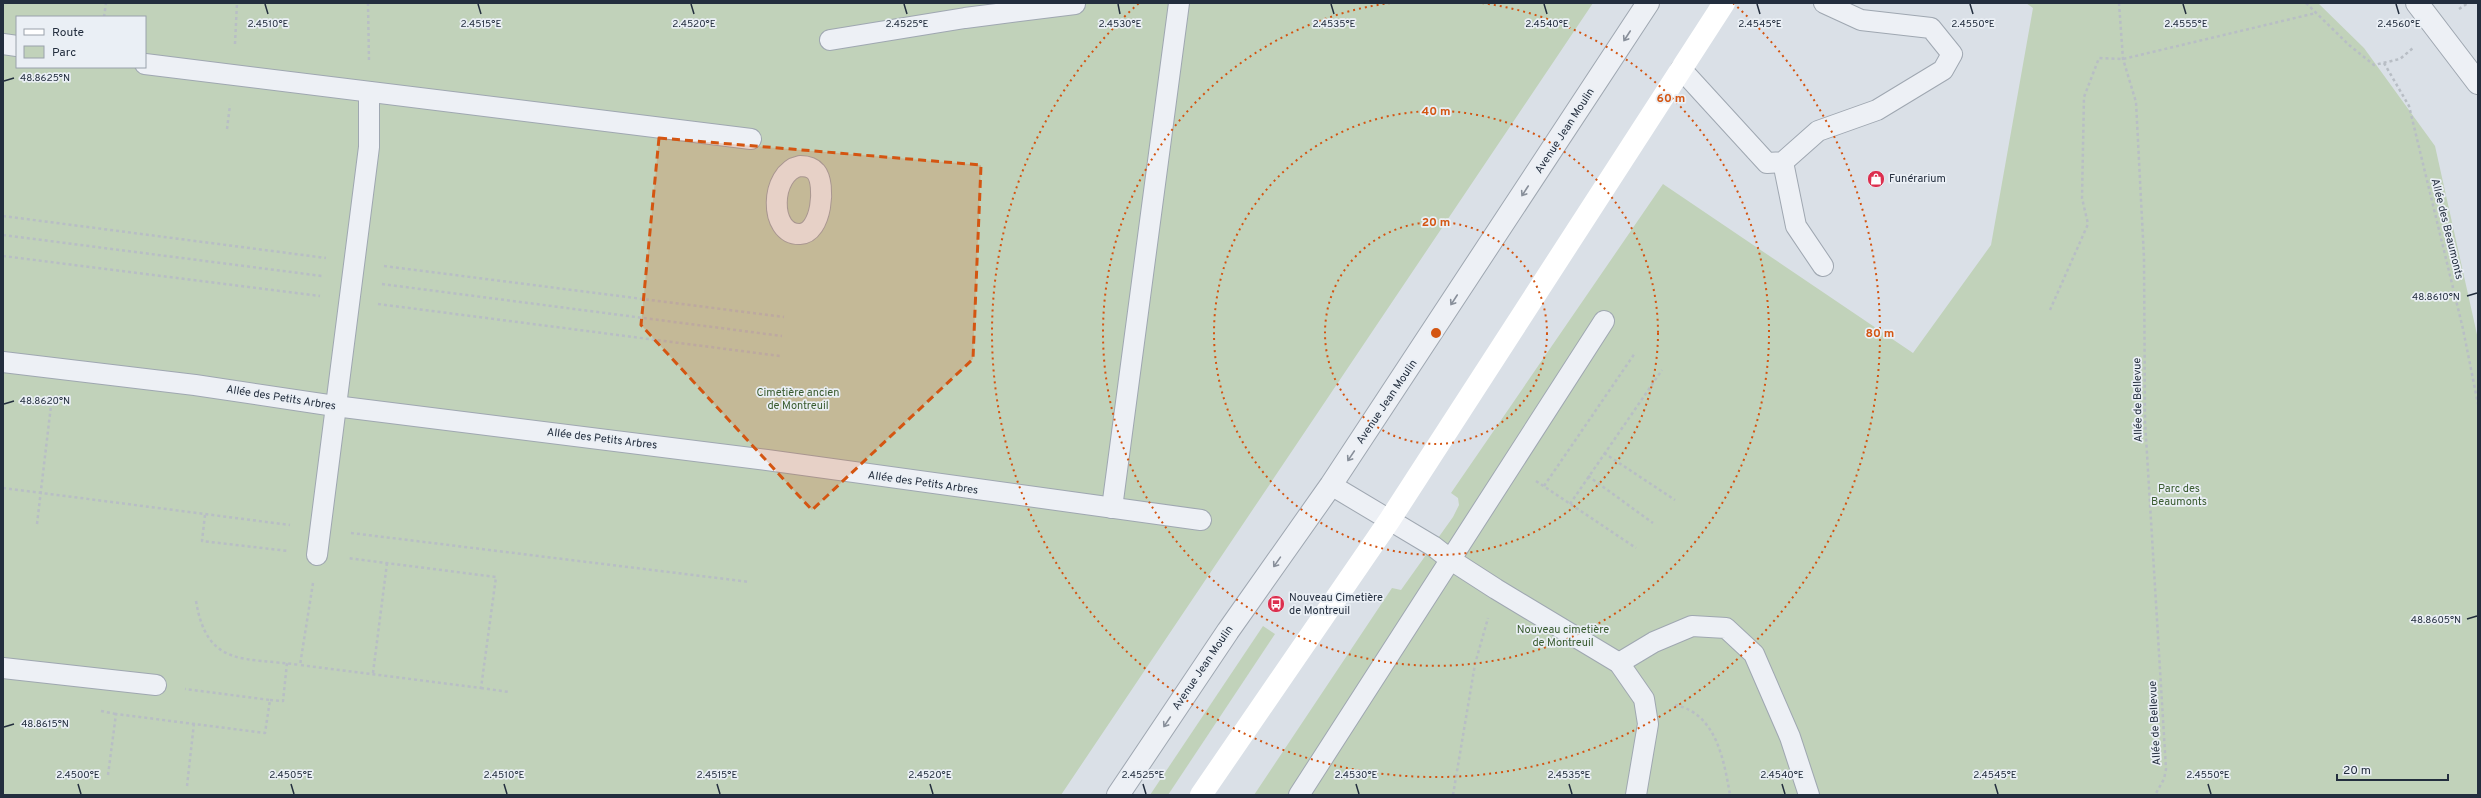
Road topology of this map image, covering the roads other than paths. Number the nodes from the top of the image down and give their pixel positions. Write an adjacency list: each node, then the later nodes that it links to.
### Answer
1 (1179, 3): 21 (lane)
2 (1648, 3): 20 (street, Avenue Jean Moulin, one-way to 20)
3 (1724, 3): 11 (main road)
4 (1824, 3): 15 (lane)
5 (2417, 3): 12 (street)
6 (1075, 4): 7 (lane)
7 (830, 40)
8 (3, 44): 9 (lane)
9 (16, 46)
10 (146, 64): 13 (lane)
11 (1681, 69): 15 (lane); 23 (main road)
12 (2478, 83)
13 (369, 92): 14 (lane); 19 (lane)
14 (751, 139)
15 (1782, 162): 16 (lane)
16 (1823, 266)
17 (1604, 321): 25 (lane)
18 (3, 362): 19 (lane, Allée des Petits Arbres)
19 (335, 406): 21 (lane, Allée des Petits Arbres); 24 (lane)
20 (1331, 486): 23 (lane); 29 (street, Avenue Jean Moulin, one-way to 29)
21 (1112, 508): 22 (lane, Allée des Petits Arbres)
22 (1201, 520)
23 (1388, 521): 25 (lane); 30 (main road)
24 (317, 555)
25 (1451, 560): 26 (lane); 31 (lane)
26 (1619, 663): 32 (lane); 33 (lane)
27 (3, 668): 28 (lane)
28 (156, 685)
29 (1118, 795)
30 (1201, 795)
31 (1299, 795)
32 (1636, 795)
33 (1809, 795)

